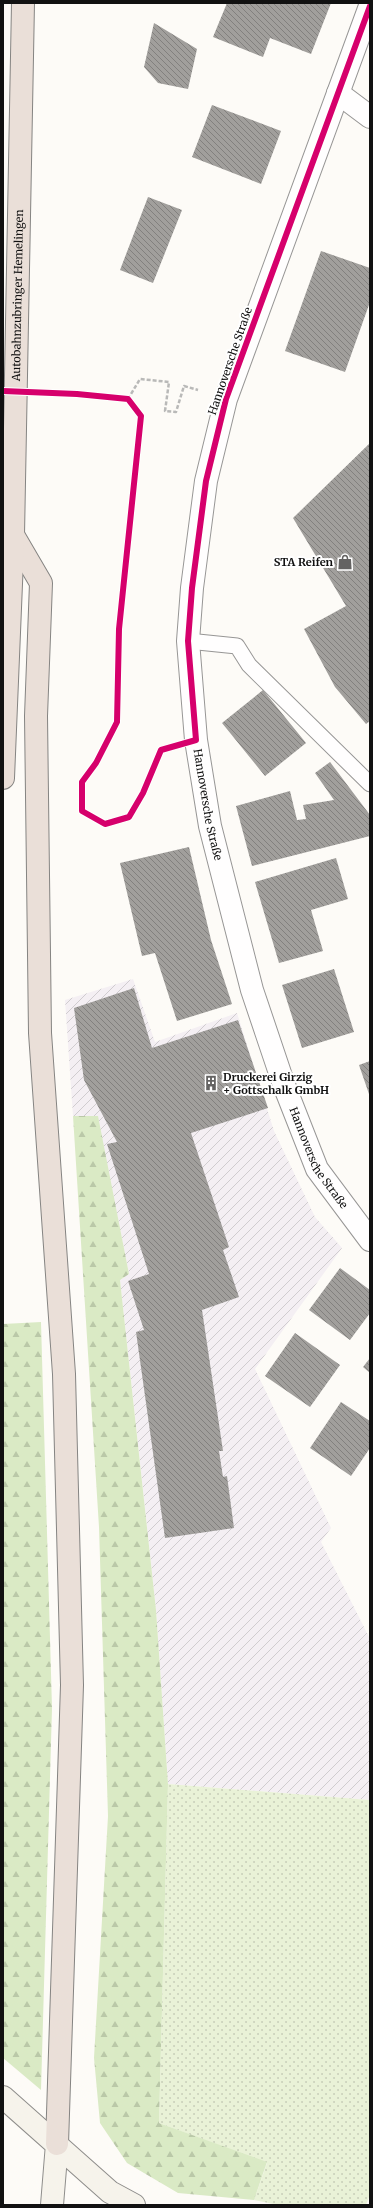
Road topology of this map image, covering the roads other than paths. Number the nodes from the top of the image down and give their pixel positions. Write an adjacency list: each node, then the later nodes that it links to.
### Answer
1 (23, 3): 5 (highway, Autobahnzubringer Hemelingen)
2 (370, 6): 3 (street, Hannoversche Straße)
3 (338, 93): 4 (street); 6 (street, Hannoversche Straße)
4 (370, 117)
5 (13, 535): 7 (highway, Autobahnzubringer Hemelingen); 11 (highway)
6 (188, 641): 8 (lane); 9 (street, Hannoversche Straße)
7 (3, 778)
8 (370, 784)
9 (370, 1240)
10 (3, 2098): 11 (main road)
11 (57, 2144): 12 (main road); 13 (main road)
12 (52, 2205)
13 (134, 2205)

